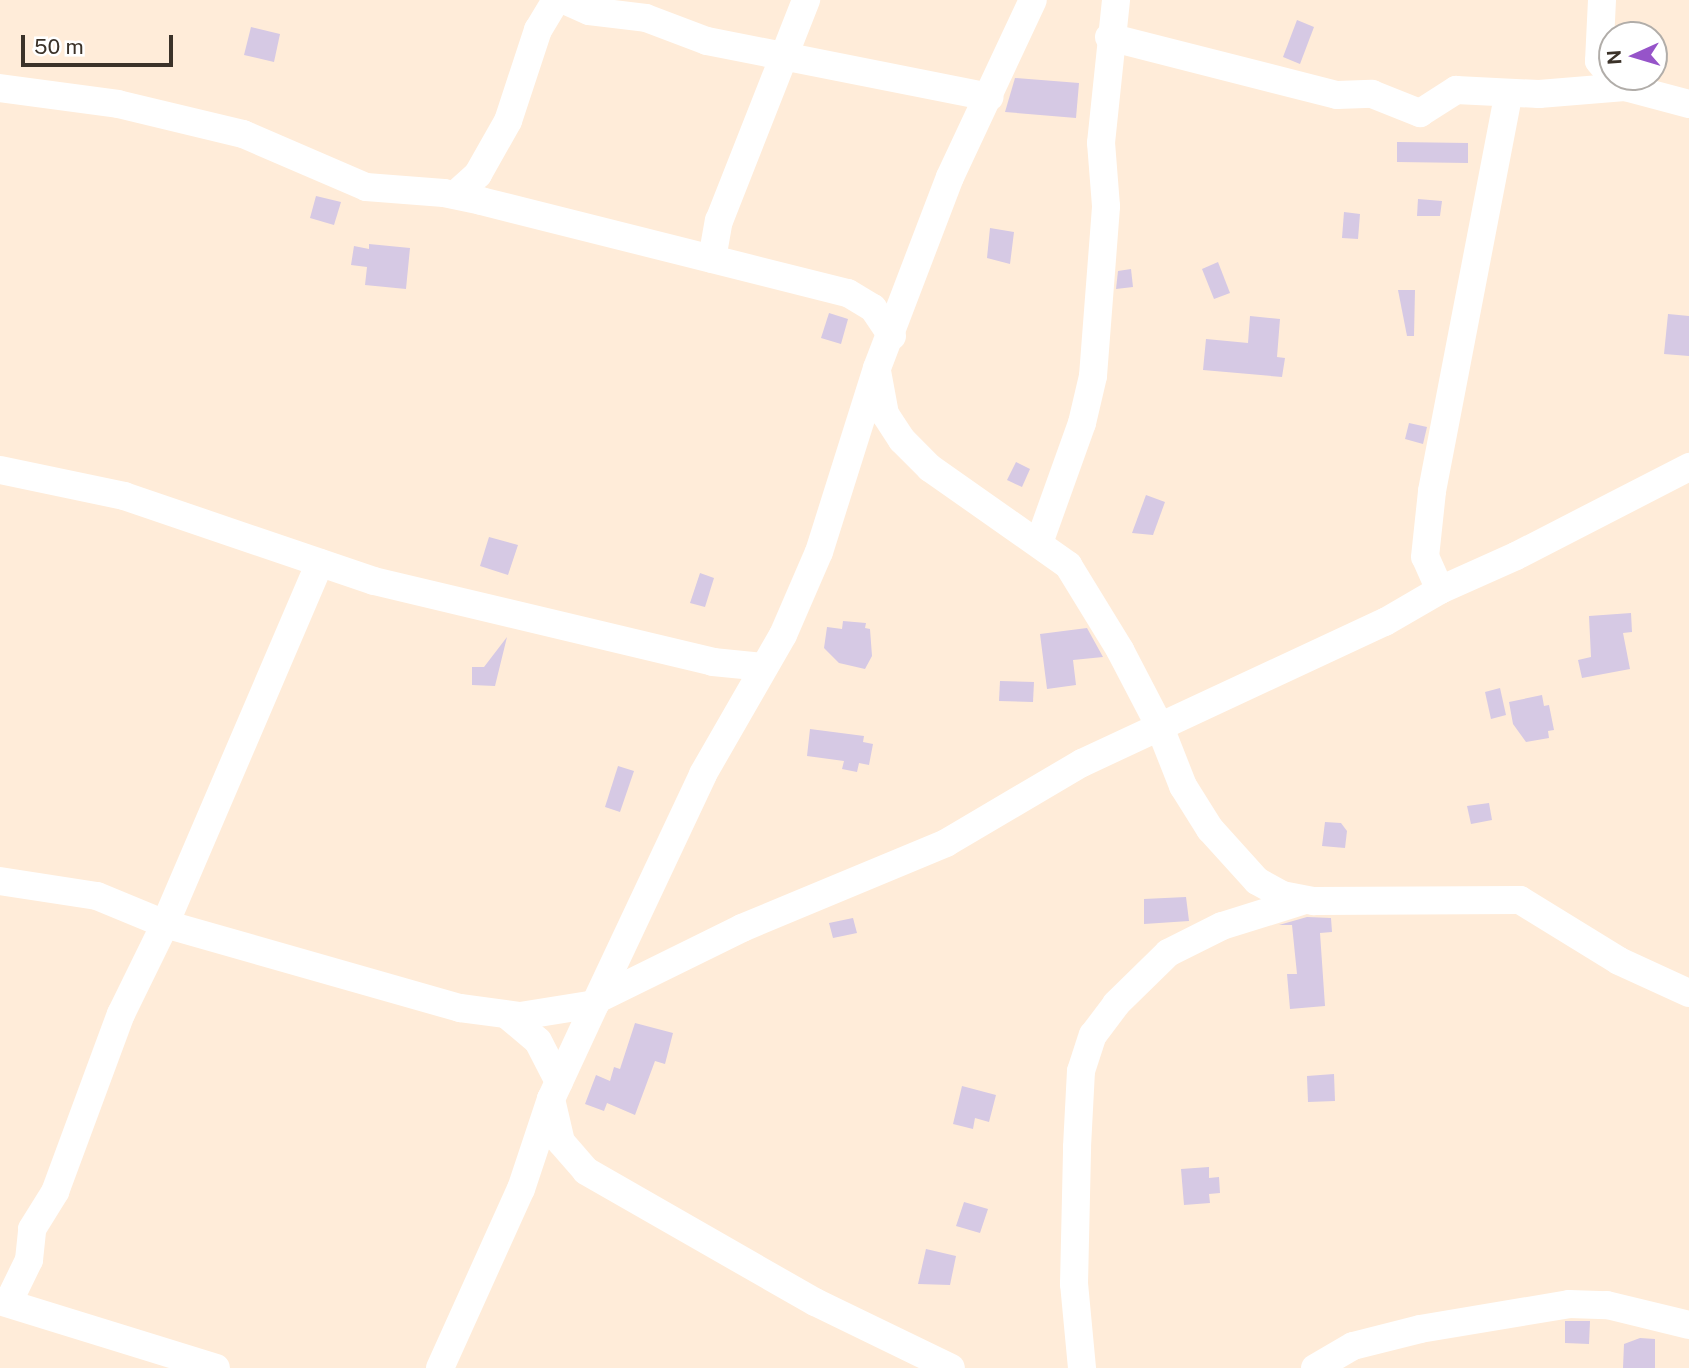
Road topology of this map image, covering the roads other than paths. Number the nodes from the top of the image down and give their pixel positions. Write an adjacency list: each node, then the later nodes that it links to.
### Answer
1 (556, 0): 16 (street)
2 (564, 0): 9 (street)
3 (806, 0): 9 (street)
4 (1033, 0): 14 (street)
5 (1116, 0): 8 (street)
6 (1602, 0): 7 (street)
7 (1601, 21)
8 (1109, 37): 13 (street); 24 (street)
9 (783, 57): 14 (street); 17 (street)
10 (1598, 82): 13 (street)
11 (0, 88): 16 (street)
12 (1650, 91): 15 (street)
13 (1509, 93): 26 (street)
14 (989, 97): 18 (street)
15 (1689, 104)
16 (455, 195): 17 (street)
17 (712, 259): 19 (street)
18 (910, 287): 19 (street); 20 (street)
19 (860, 297): 20 (street)
20 (892, 336): 21 (street)
21 (877, 368): 24 (street); 27 (street)
22 (1689, 467): 26 (street)
23 (0, 470): 25 (street)
24 (1039, 543): 28 (street)
25 (320, 563): 27 (street); 31 (street)
26 (1440, 590): 28 (street)
27 (764, 667): 33 (street)
28 (1159, 725): 30 (street); 33 (street)
29 (0, 881): 31 (street)
30 (1307, 900): 32 (street); 41 (street)
31 (165, 924): 34 (street); 36 (street)
32 (1689, 993)
33 (597, 1002): 34 (street); 35 (street)
34 (507, 1015): 35 (street)
35 (555, 1091): 39 (street); 40 (street)
36 (4, 1302): 38 (street)
37 (1689, 1325): 42 (street)
38 (216, 1368)
39 (440, 1368)
40 (951, 1368)
41 (1082, 1368)
42 (1315, 1368)

